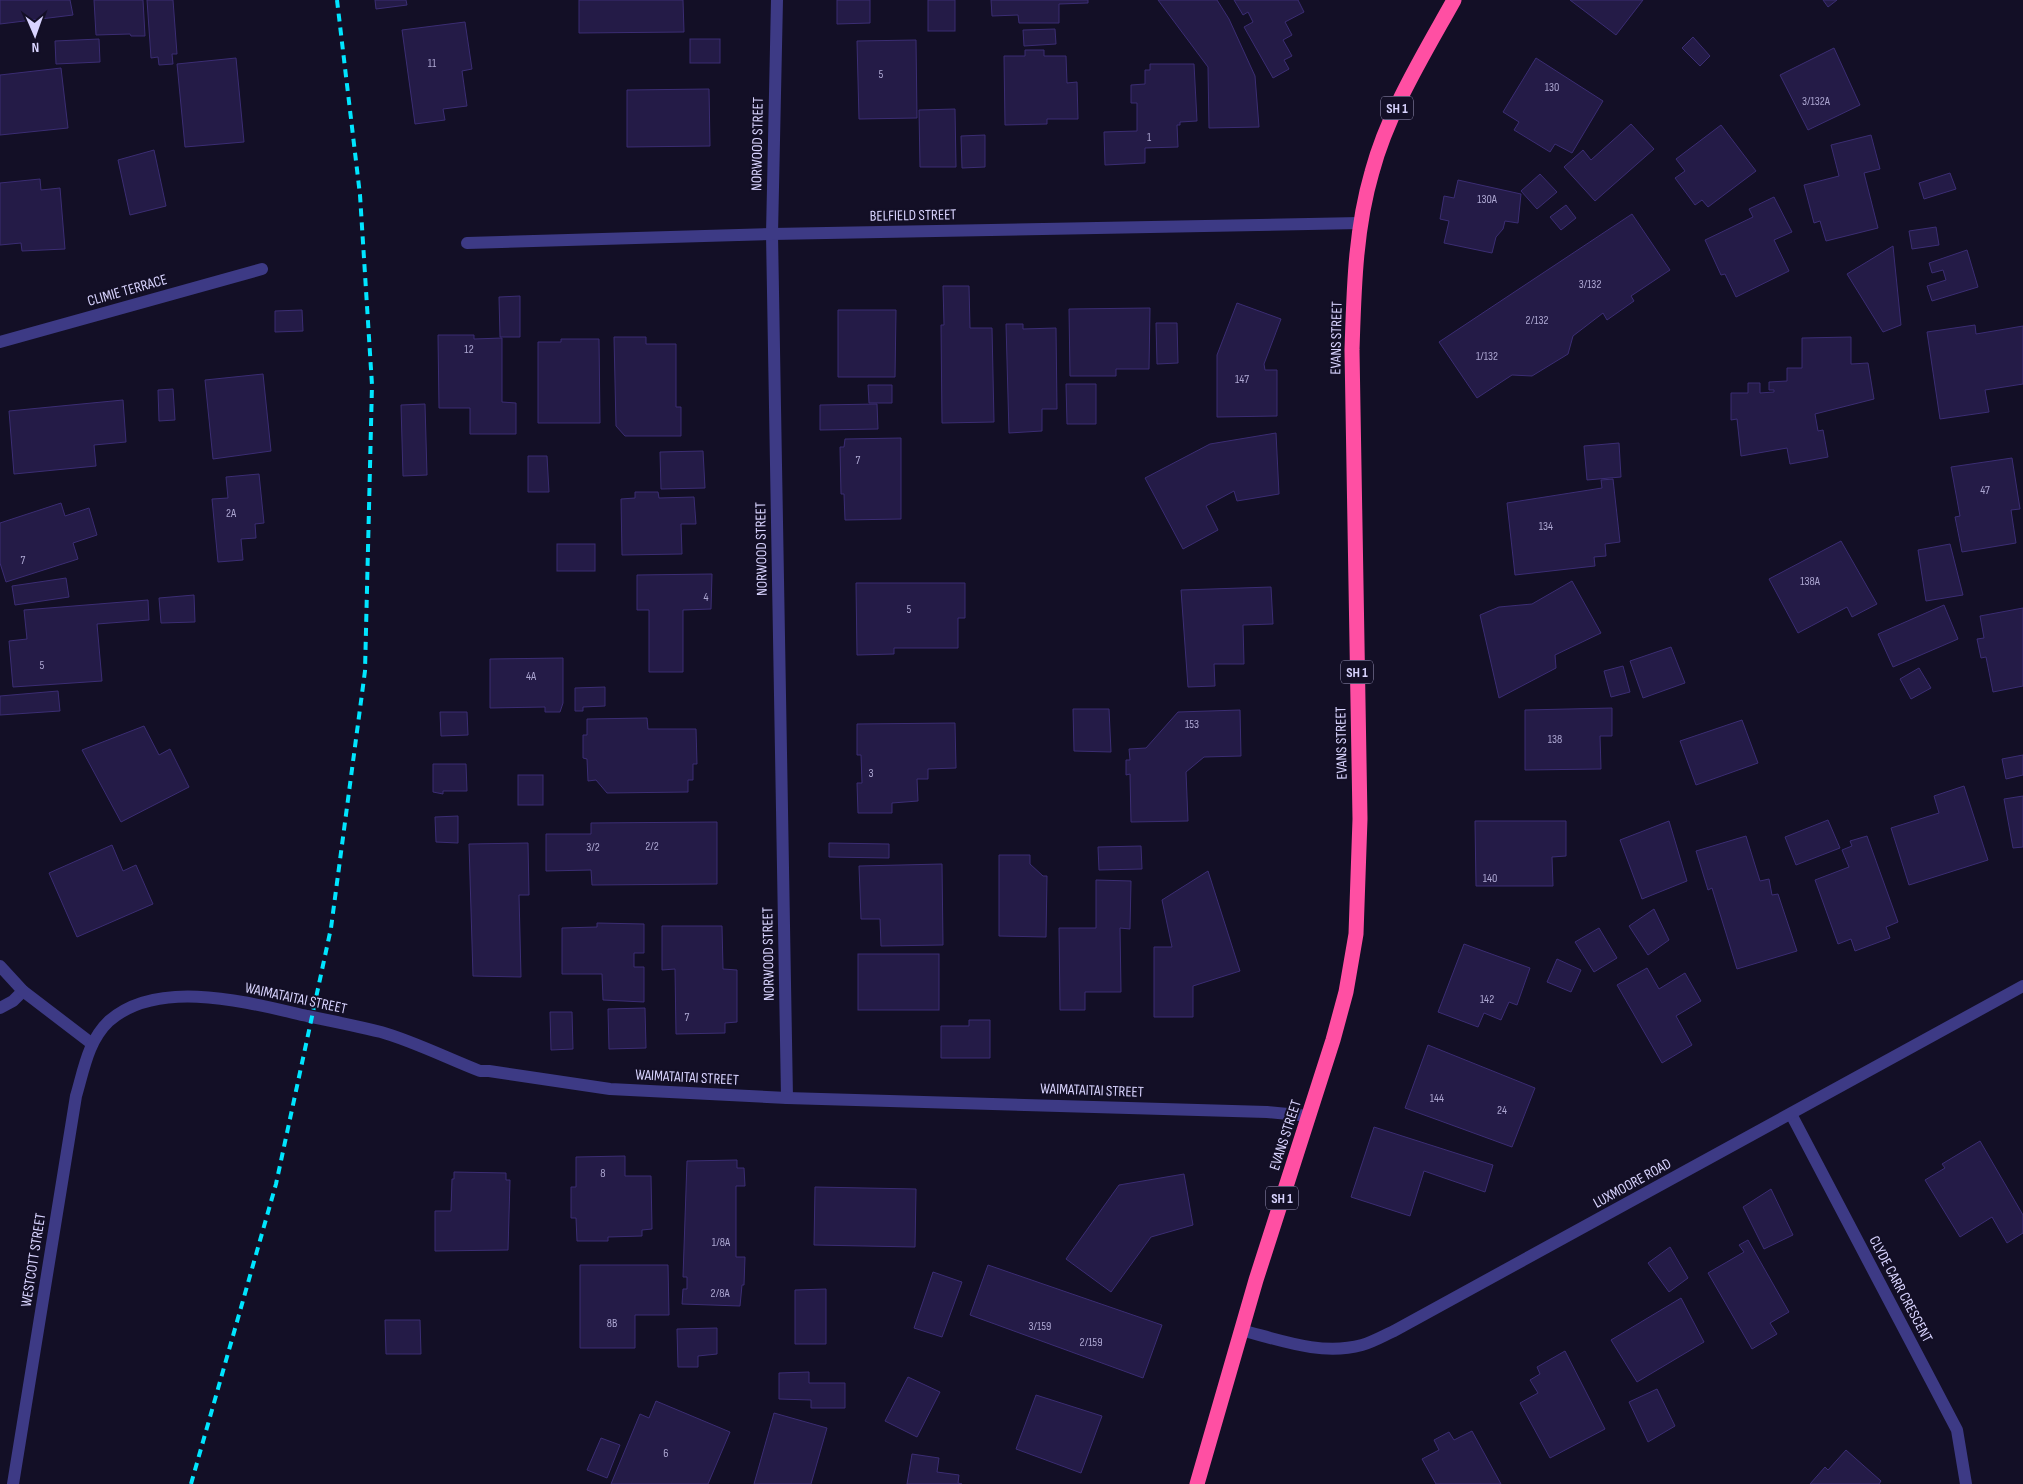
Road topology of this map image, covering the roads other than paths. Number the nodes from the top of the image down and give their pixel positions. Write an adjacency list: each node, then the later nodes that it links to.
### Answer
1 (776, 0): 4 (street, NORWOOD STREET)
2 (1454, 0): 3 (highway, EVANS STREET / SH 1)
3 (1360, 223): 4 (street, BELFIELD STREET); 15 (highway, EVANS STREET / SH 1)
4 (772, 234): 5 (street, BELFIELD STREET); 13 (street, NORWOOD STREET)
5 (467, 243)
6 (262, 269): 7 (street, CLIMIE TERRACE)
7 (0, 342)
8 (0, 966): 10 (street)
9 (2023, 986): 14 (street, LUXMOORE ROAD)
10 (23, 991): 11 (street); 12 (street)
11 (0, 1008)
12 (91, 1043): 13 (street, WAIMATAITAI STREET); 17 (street, WESTCOTT STREET)
13 (787, 1098): 15 (street, WAIMATAITAI STREET)
14 (1792, 1114): 16 (street, LUXMOORE ROAD); 19 (street, CLYDE CARR CRESCENT)
15 (1310, 1116): 16 (highway, EVANS STREET / SH 1)
16 (1241, 1330): 18 (highway, EVANS STREET / SH 1)
17 (13, 1484)
18 (1197, 1484)
19 (1966, 1484)

